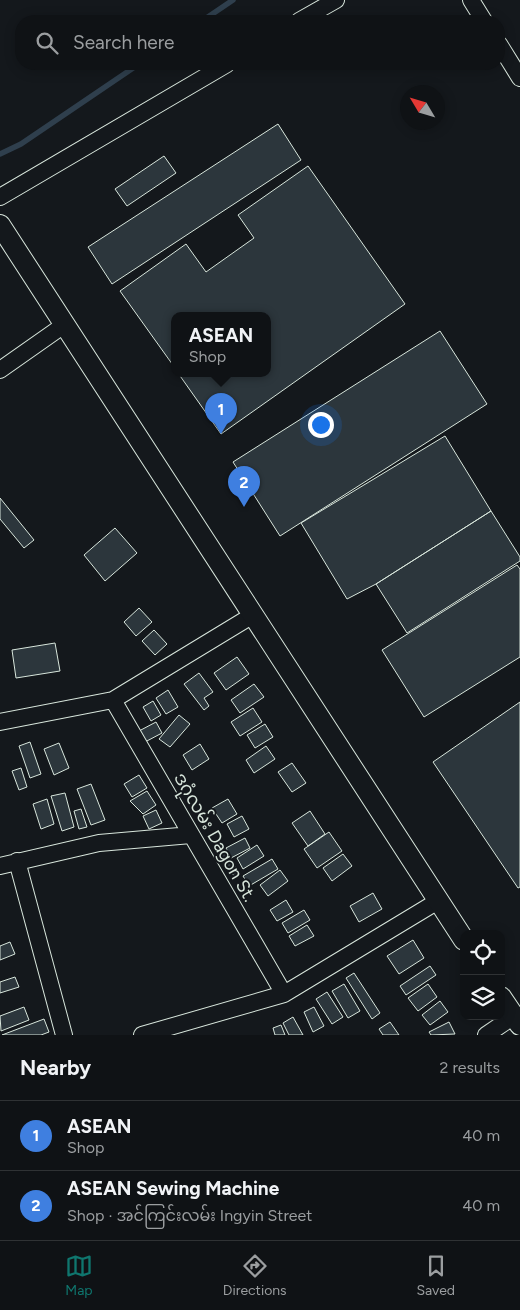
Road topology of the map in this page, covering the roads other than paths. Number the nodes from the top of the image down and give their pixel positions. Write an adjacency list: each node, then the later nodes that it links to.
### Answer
1 (336, 0): 3 (street)
2 (471, 0): 4 (street)
3 (310, 15)
4 (480, 15)
5 (505, 54): 7 (street)
6 (217, 70): 8 (street)
7 (520, 78)
8 (0, 198)
9 (0, 226): 10 (street)
10 (64, 325): 11 (street); 12 (street)
11 (0, 370)
12 (252, 615): 13 (street); 18 (street)
13 (113, 700): 14 (street); 15 (street, ဒဂုံလမ်း Dagon St.)
14 (0, 722)
15 (191, 835): 16 (street); 20 (street, ဒဂုံလမ်း Dagon St.)
16 (17, 861): 17 (street); 23 (street)
17 (0, 866)
18 (438, 901): 19 (street); 20 (street)
19 (460, 934)
20 (284, 994): 24 (street)
21 (505, 1002): 22 (street)
22 (517, 1021): 25 (street)
23 (64, 1035)
24 (142, 1035)
25 (486, 1035)

